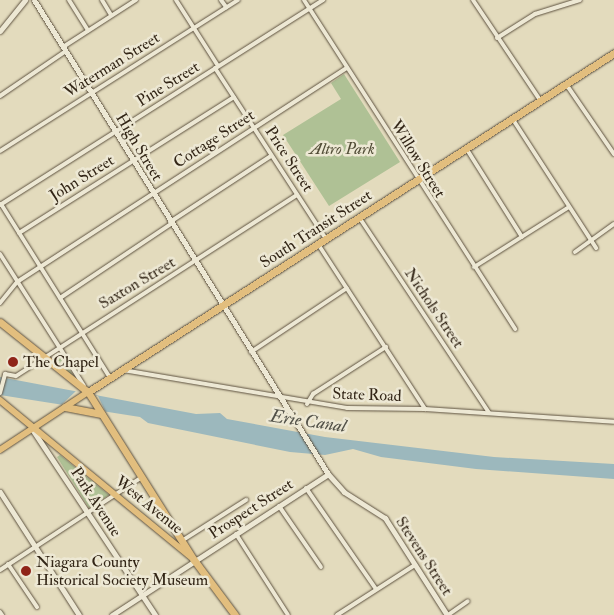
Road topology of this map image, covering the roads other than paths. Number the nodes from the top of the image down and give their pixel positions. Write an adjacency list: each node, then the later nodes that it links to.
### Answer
1 (25, 0): 20 (street)
2 (34, 0): 22 (street, High Street)
3 (69, 0): 19 (street)
4 (102, 0): 17 (street)
5 (136, 0): 17 (street)
6 (176, 0): 18 (street, Price Street)
7 (221, 0): 15 (street)
8 (238, 0): 15 (street, Waterman Street)
9 (304, 0): 16 (street, Willow Street)
10 (323, 0): 16 (street, Pine Street)
11 (473, 0): 21 (street)
12 (560, 0): 14 (street)
13 (580, 0): 14 (street)
14 (564, 6): 21 (street)
15 (226, 8): 18 (street, Waterman Street)
16 (310, 8): 24 (street, Pine Street); 25 (street, Willow Street)
17 (111, 15): 19 (street)
18 (194, 28): 24 (street, Price Street); 27 (street, Waterman Street)
19 (88, 30): 22 (street)
20 (0, 31)
21 (497, 38): 30 (street)
22 (64, 49): 27 (street, High Street); 28 (street)
23 (614, 53): 26 (highway, South Transit Street)
24 (217, 67): 29 (street, Price Street); 33 (street, Pine Street)
25 (347, 68): 32 (street, Cottage Street); 39 (street, Willow Street)
26 (566, 84): 30 (highway, South Transit Street); 36 (street)
27 (91, 93): 33 (street, High Street); 35 (street, Waterman Street)
28 (0, 96)
29 (234, 97): 32 (street, Price Street); 38 (street, John Street)
30 (540, 100): 31 (highway, South Transit Street)
31 (512, 118): 34 (highway, South Transit Street); 43 (street)
32 (254, 128): 37 (street, Price Street); 40 (street, Cottage Street)
33 (116, 132): 38 (street, High Street); 42 (street, Pine Street)
34 (466, 148): 39 (highway, South Transit Street); 48 (street)
35 (0, 150)
36 (614, 154)
37 (271, 156): 41 (street, Price Street); 45 (street)
38 (133, 161): 40 (street, High Street); 47 (street, John Street)
39 (416, 180): 44 (highway, South Transit Street); 57 (street, Willow Street)
40 (153, 193): 45 (street, High Street); 56 (street, Cottage Street)
41 (297, 195): 49 (street, Price Street); 55 (street, Saxton Street)
42 (1, 204): 47 (street)
43 (569, 207): 48 (street); 50 (street)
44 (359, 217): 49 (highway, South Transit Street); 79 (street, Nichols Street)
45 (171, 223): 55 (street, High Street); 60 (street)
46 (614, 224): 50 (street)
47 (19, 233): 56 (street)
48 (522, 237): 57 (street)
49 (326, 239): 51 (highway, South Transit Street)
50 (591, 240): 52 (street); 53 (street)
51 (318, 244): 59 (street); 62 (highway, South Transit Street)
52 (596, 248)
53 (576, 252)
54 (0, 254): 58 (street)
55 (195, 262): 62 (street, High Street); 65 (street, Saxton Street)
56 (40, 267): 58 (street, Cottage Street); 60 (street)
57 (474, 267): 64 (street, Willow Street)
58 (17, 282): 61 (street, Cottage Street); 66 (street)
59 (347, 288): 67 (street); 68 (street)
60 (60, 298): 65 (street)
61 (0, 303)
62 (222, 307): 68 (street, High Street); 70 (highway, South Transit Street)
63 (0, 322): 69 (highway)
64 (514, 329)
65 (81, 332): 66 (street, Saxton Street); 71 (street)
66 (59, 346): 69 (street, Saxton Street); 73 (street)
67 (386, 347): 76 (street); 78 (street)
68 (251, 352): 74 (street, Stevens Street)
69 (44, 356): 72 (street, Saxton Street); 73 (highway)
70 (122, 370): 71 (highway, South Transit Street); 74 (street, State Road)
71 (110, 378): 73 (highway, South Transit Street)
72 (0, 393)
73 (87, 393): 77 (main road, South Transit Street); 80 (highway)
74 (282, 400): 76 (street, State Road); 84 (street, Stevens Street)
75 (0, 402): 82 (main road, West Avenue)
76 (307, 404): 78 (street, State Road)
77 (63, 408): 80 (highway); 82 (main road, South Transit Street)
78 (425, 409): 79 (street, State Road)
79 (489, 413): 81 (street, State Road)
80 (102, 416): 85 (highway)
81 (614, 422)
82 (32, 429): 83 (main road, South Transit Street); 88 (main road, West Avenue); 91 (street, Park Avenue)
83 (1, 447)
84 (328, 474): 86 (street, Prospect Street); 97 (street, Stevens Street)
85 (142, 477): 88 (street); 93 (highway)
86 (306, 488): 90 (street, Prospect Street); 100 (street)
87 (0, 492): 94 (street)
88 (114, 495): 91 (street); 95 (main road, West Avenue)
89 (246, 500): 93 (street)
90 (278, 506): 92 (street, Prospect Street); 98 (street)
91 (87, 511): 94 (street); 101 (street, Park Avenue)
92 (236, 534): 95 (street, Prospect Street); 108 (street)
93 (183, 540): 95 (highway)
94 (34, 546): 96 (street); 104 (street)
95 (194, 560): 101 (street, Prospect Street); 107 (highway, West Avenue)
96 (8, 564): 99 (street); 103 (street)
97 (415, 565): 100 (street); 110 (street, Stevens Street)
98 (321, 567)
99 (0, 570)
100 (376, 590): 109 (street)
101 (142, 595): 105 (street, Prospect Street); 106 (street, Park Avenue)
102 (468, 601): 110 (street)
103 (37, 608)
104 (79, 615)
105 (112, 615)
106 (155, 615)
107 (235, 615)
108 (288, 615)
109 (336, 615)
110 (447, 615)

